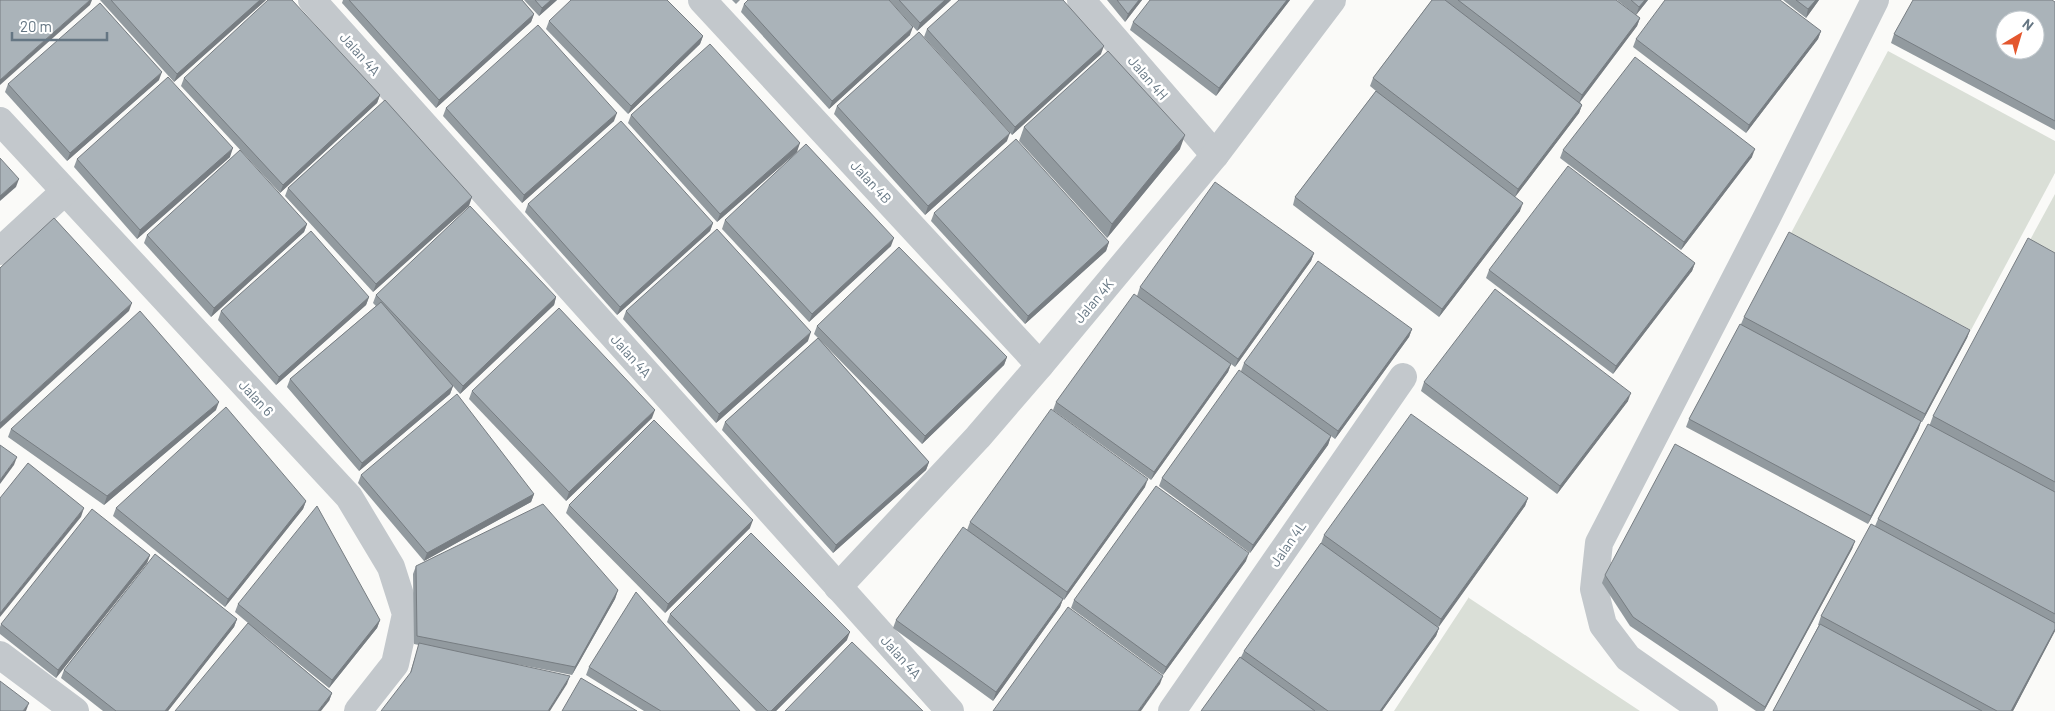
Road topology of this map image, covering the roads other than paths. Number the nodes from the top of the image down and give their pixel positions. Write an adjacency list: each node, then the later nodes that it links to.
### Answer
1 (312, 0): 12 (street, Jalan 4A)
2 (702, 0): 10 (street, Jalan 4B)
3 (1081, 0): 7 (street, Jalan 4H)
4 (1332, 0): 7 (street, Jalan 4K)
5 (1875, 0): 18 (street)
6 (0, 121): 8 (street, Jalan 6)
7 (1215, 155): 10 (street, Jalan 4K)
8 (64, 192): 9 (street); 15 (street, Jalan 6)
9 (0, 251)
10 (1040, 365): 12 (street, Jalan 4K)
11 (1403, 377): 17 (street, Jalan 4L)
12 (838, 586): 16 (street, Jalan 4A)
13 (0, 655): 14 (street)
14 (75, 711)
15 (358, 711)
16 (950, 711)
17 (1172, 711)
18 (1704, 711)

